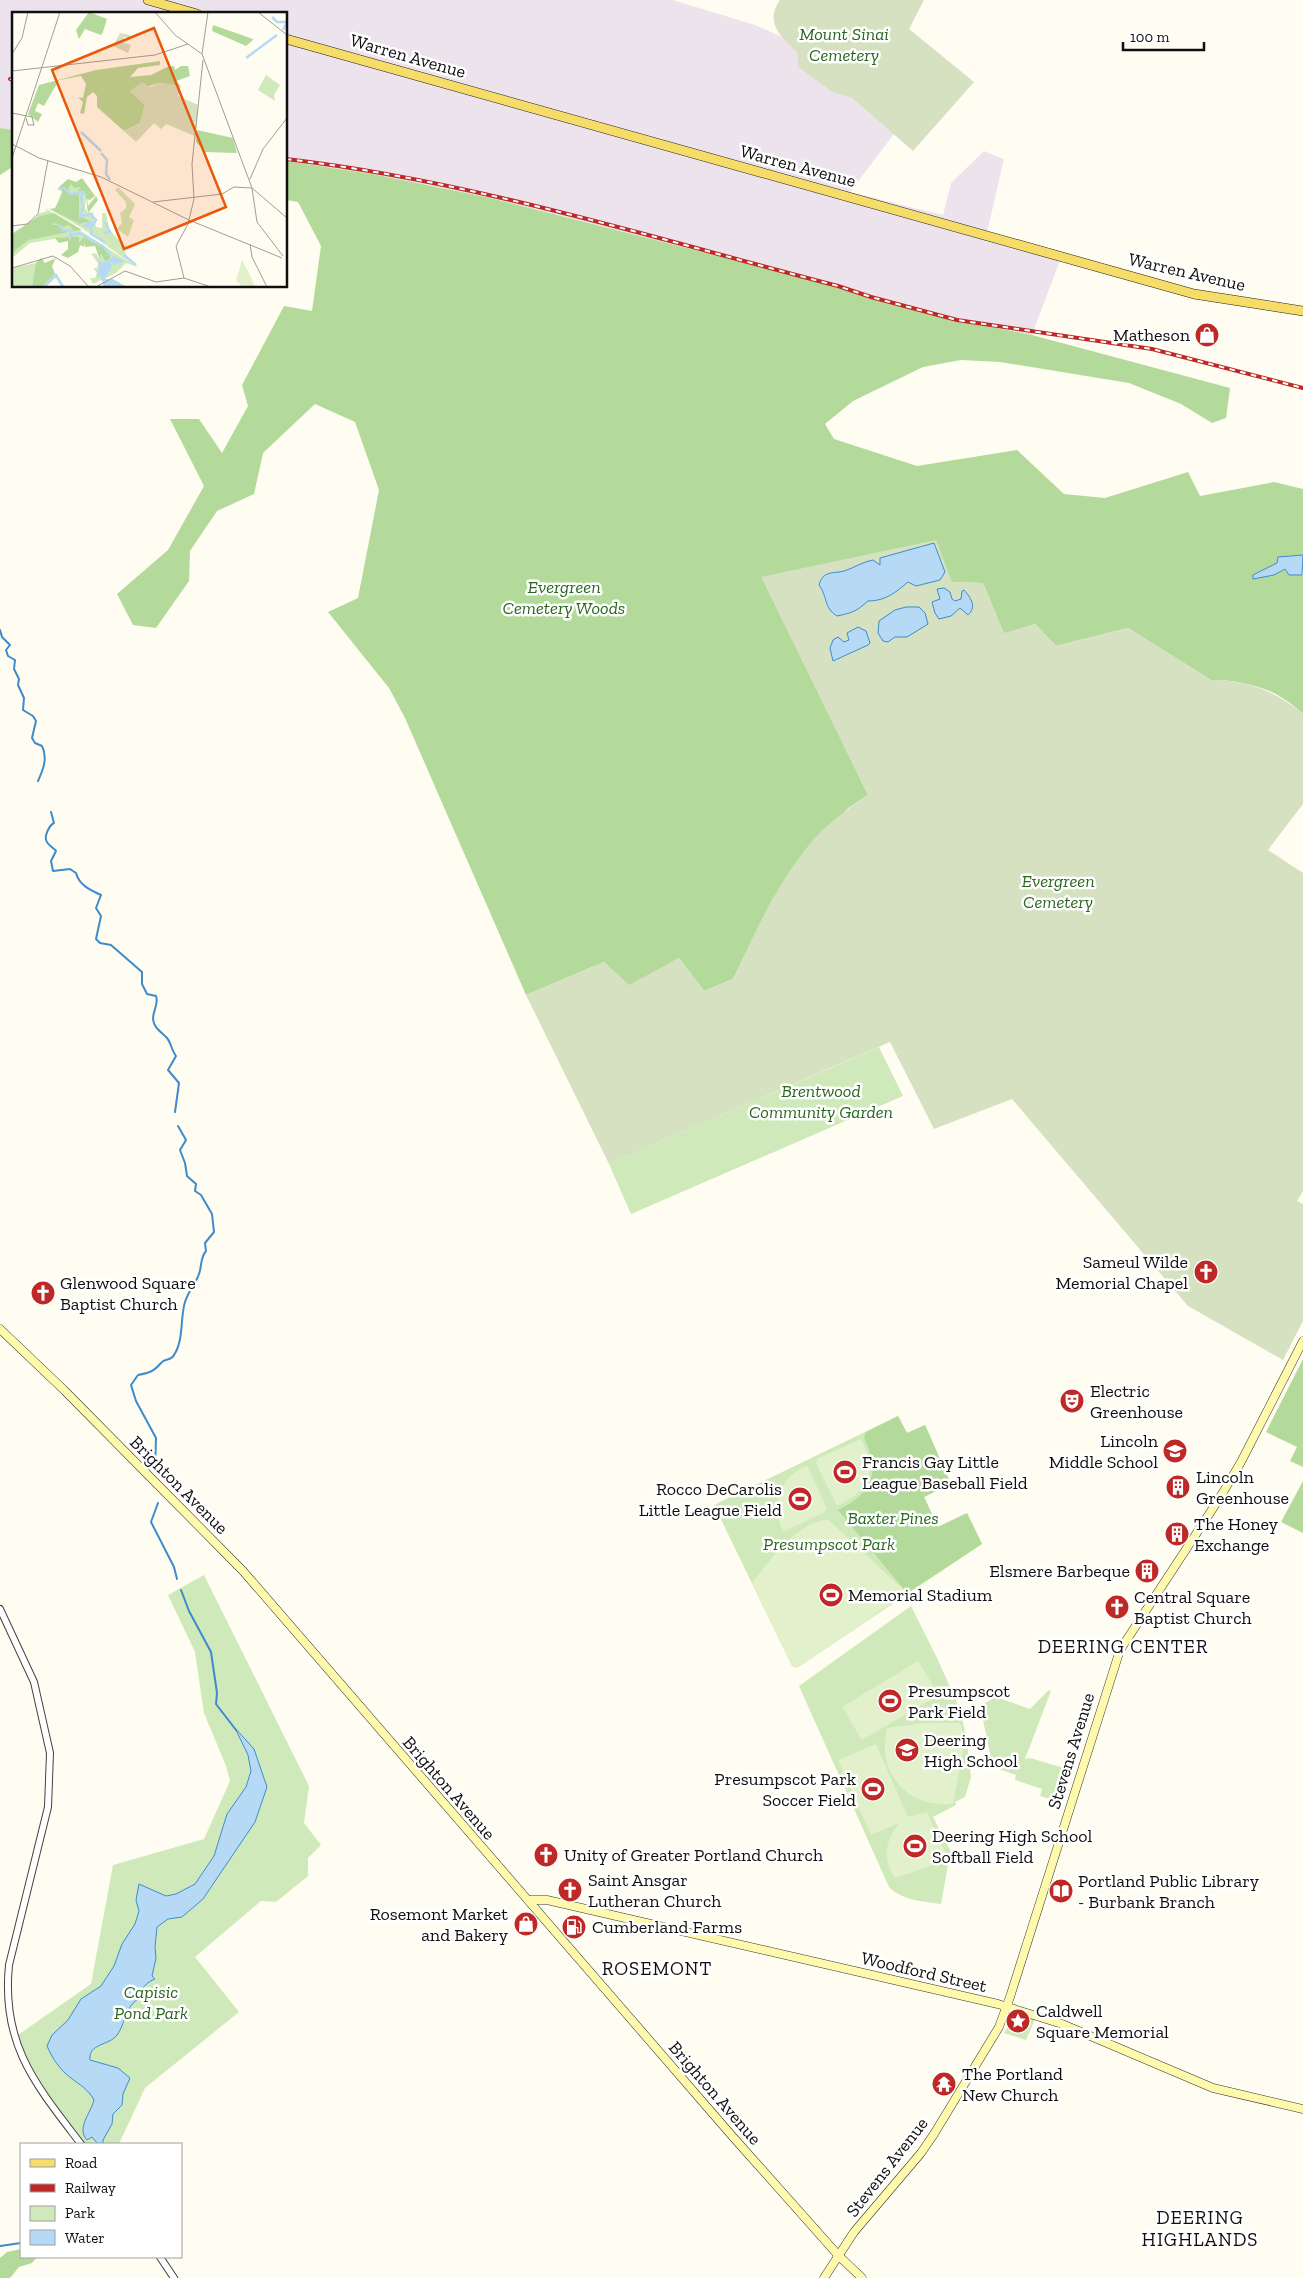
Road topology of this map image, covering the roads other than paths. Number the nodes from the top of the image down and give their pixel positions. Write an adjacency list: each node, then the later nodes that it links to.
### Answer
1 (148, 0): 2 (main road)
2 (190, 12)
3 (288, 40): 4 (main road, Warren Avenue)
4 (1303, 311)
5 (0, 1329): 8 (main road, Brighton Avenue)
6 (1303, 1341): 9 (main road, Stevens Avenue)
7 (0, 1609): 11 (street)
8 (528, 1900): 9 (main road, Woodford Street); 12 (main road, Brighton Avenue)
9 (1007, 2006): 10 (main road, Woodford Street); 12 (main road, Stevens Avenue)
10 (1303, 2108)
11 (80, 2143)
12 (838, 2255): 15 (main road, Stevens Avenue); 16 (main road, Brighton Avenue)
13 (161, 2258): 14 (street)
14 (174, 2278)
15 (824, 2278)
16 (862, 2278)

